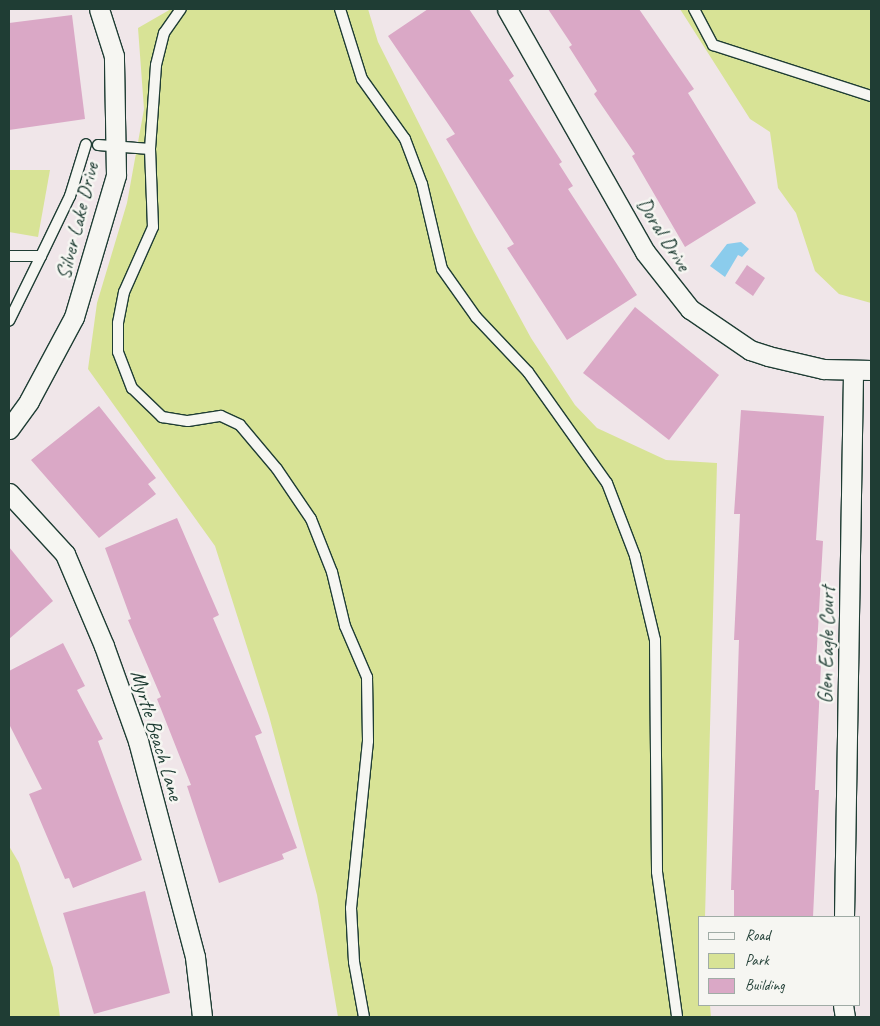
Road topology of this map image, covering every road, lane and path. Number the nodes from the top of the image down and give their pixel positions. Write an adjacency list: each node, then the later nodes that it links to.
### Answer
1 (99, 9): 8 (street, Silver Lake Drive)
2 (181, 9): 9 (lane)
3 (340, 9): 19 (lane)
4 (507, 9): 13 (street, Doral Drive)
5 (694, 9): 6 (lane)
6 (871, 96)
7 (86, 144): 11 (lane)
8 (107, 145): 9 (lane); 14 (street, Silver Lake Drive)
9 (150, 149): 18 (lane)
10 (9, 256): 11 (lane)
11 (41, 256): 12 (lane)
12 (9, 321)
13 (862, 371): 16 (street, Glen Eagle Court)
14 (9, 429)
15 (9, 493): 17 (street, Myrtle Beach Lane)
16 (844, 916)
17 (202, 1017)
18 (364, 1017)
19 (677, 1017)

